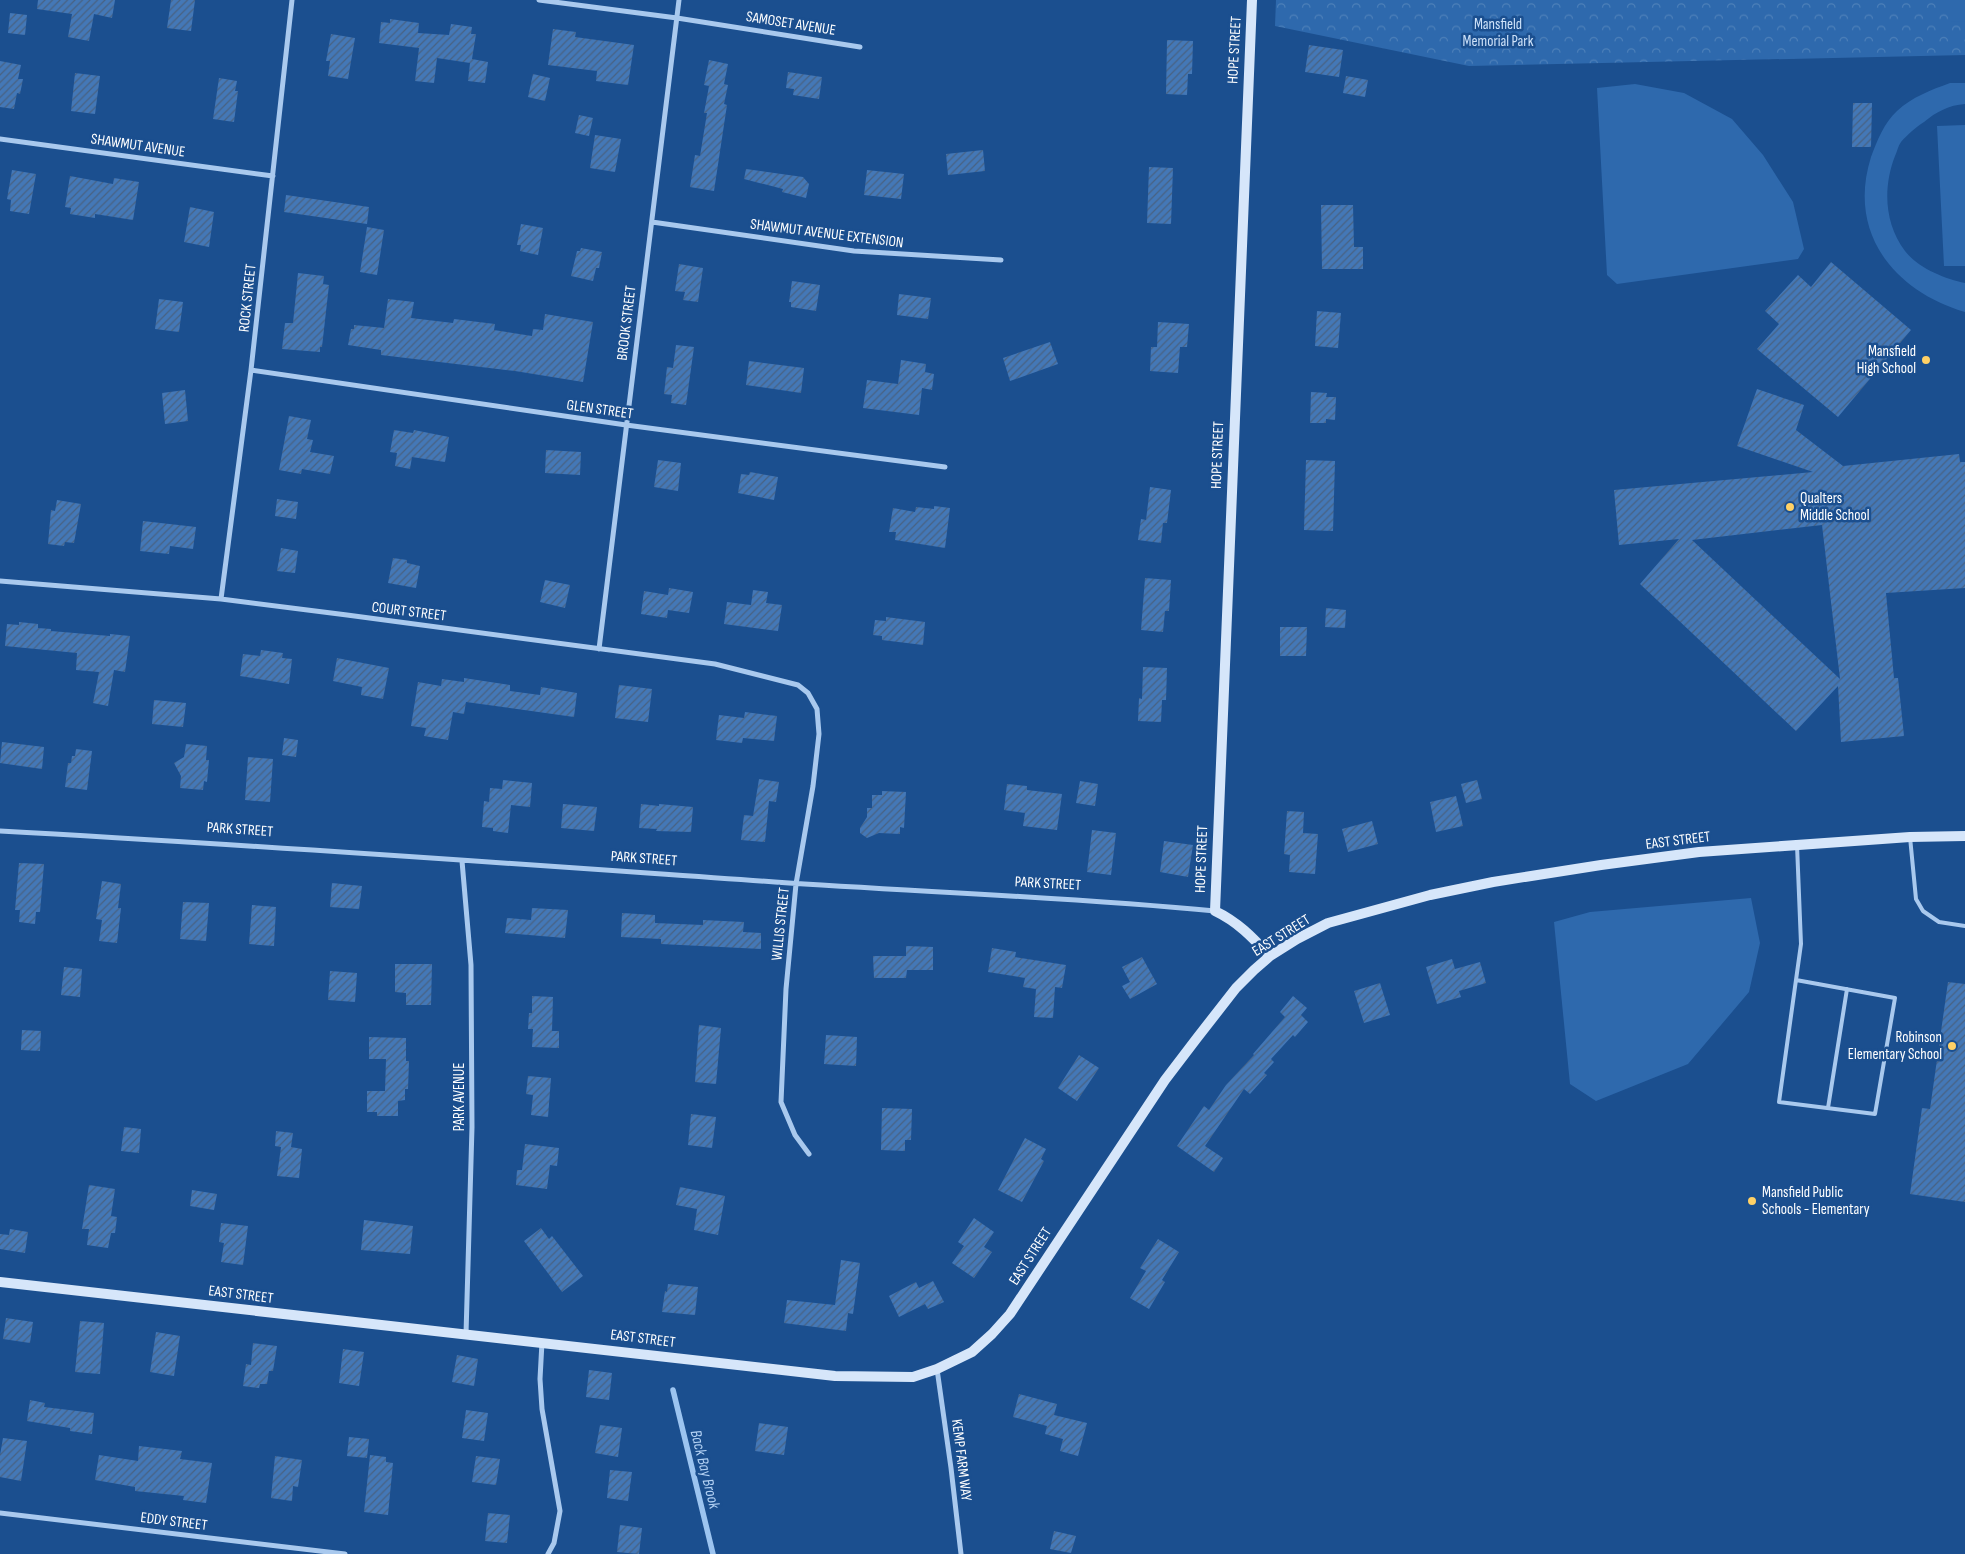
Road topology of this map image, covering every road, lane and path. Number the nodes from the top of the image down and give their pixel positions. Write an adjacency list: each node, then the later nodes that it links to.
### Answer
1 (292, 0): 8 (street, ROCK STREET)
2 (539, 0): 5 (street, SAMOSET AVENUE)
3 (679, 0): 5 (street, BROOK STREET)
4 (1252, 0): 24 (main road, HOPE STREET)
5 (676, 18): 6 (street, SAMOSET AVENUE); 9 (street, BROOK STREET)
6 (860, 47)
7 (0, 139): 8 (street, SHAWMUT AVENUE)
8 (273, 176): 11 (street, ROCK STREET)
9 (652, 222): 10 (street, SHAWMUT AVENUE EXTENSION); 12 (street, BROOK STREET)
10 (1000, 260)
11 (251, 370): 12 (street, GLEN STREET); 15 (street, ROCK STREET)
12 (626, 425): 13 (street, GLEN STREET); 16 (street, BROOK STREET)
13 (945, 467)
14 (0, 581): 15 (street, COURT STREET)
15 (220, 599): 16 (street, COURT STREET)
16 (599, 649): 17 (street, COURT STREET)
17 (808, 693): 23 (street, WILLIS STREET)
18 (0, 831): 22 (street, PARK STREET)
19 (1965, 836): 20 (main road, EAST STREET)
20 (1910, 837): 21 (main road, EAST STREET); 25 (lane)
21 (1797, 845): 26 (main road, EAST STREET); 27 (lane)
22 (462, 861): 23 (street, PARK STREET); 32 (street, PARK AVENUE)
23 (796, 884): 24 (street, PARK STREET); 30 (street, WILLIS STREET)
24 (1214, 911): 26 (main road, PARK STREET)
25 (1965, 926)
26 (1270, 956): 34 (main road, EAST STREET)
27 (1796, 980): 28 (lane); 29 (lane)
28 (1847, 989): 29 (lane); 29 (lane)
29 (1828, 1108)
30 (809, 1154)
31 (0, 1282): 32 (main road, EAST STREET)
32 (466, 1334): 33 (main road, EAST STREET)
33 (542, 1342): 34 (main road, EAST STREET); 37 (street)
34 (937, 1369): 38 (street, KEMP FARM WAY)
35 (0, 1513): 36 (street, EDDY STREET)
36 (345, 1554)
37 (548, 1554)
38 (961, 1554)

